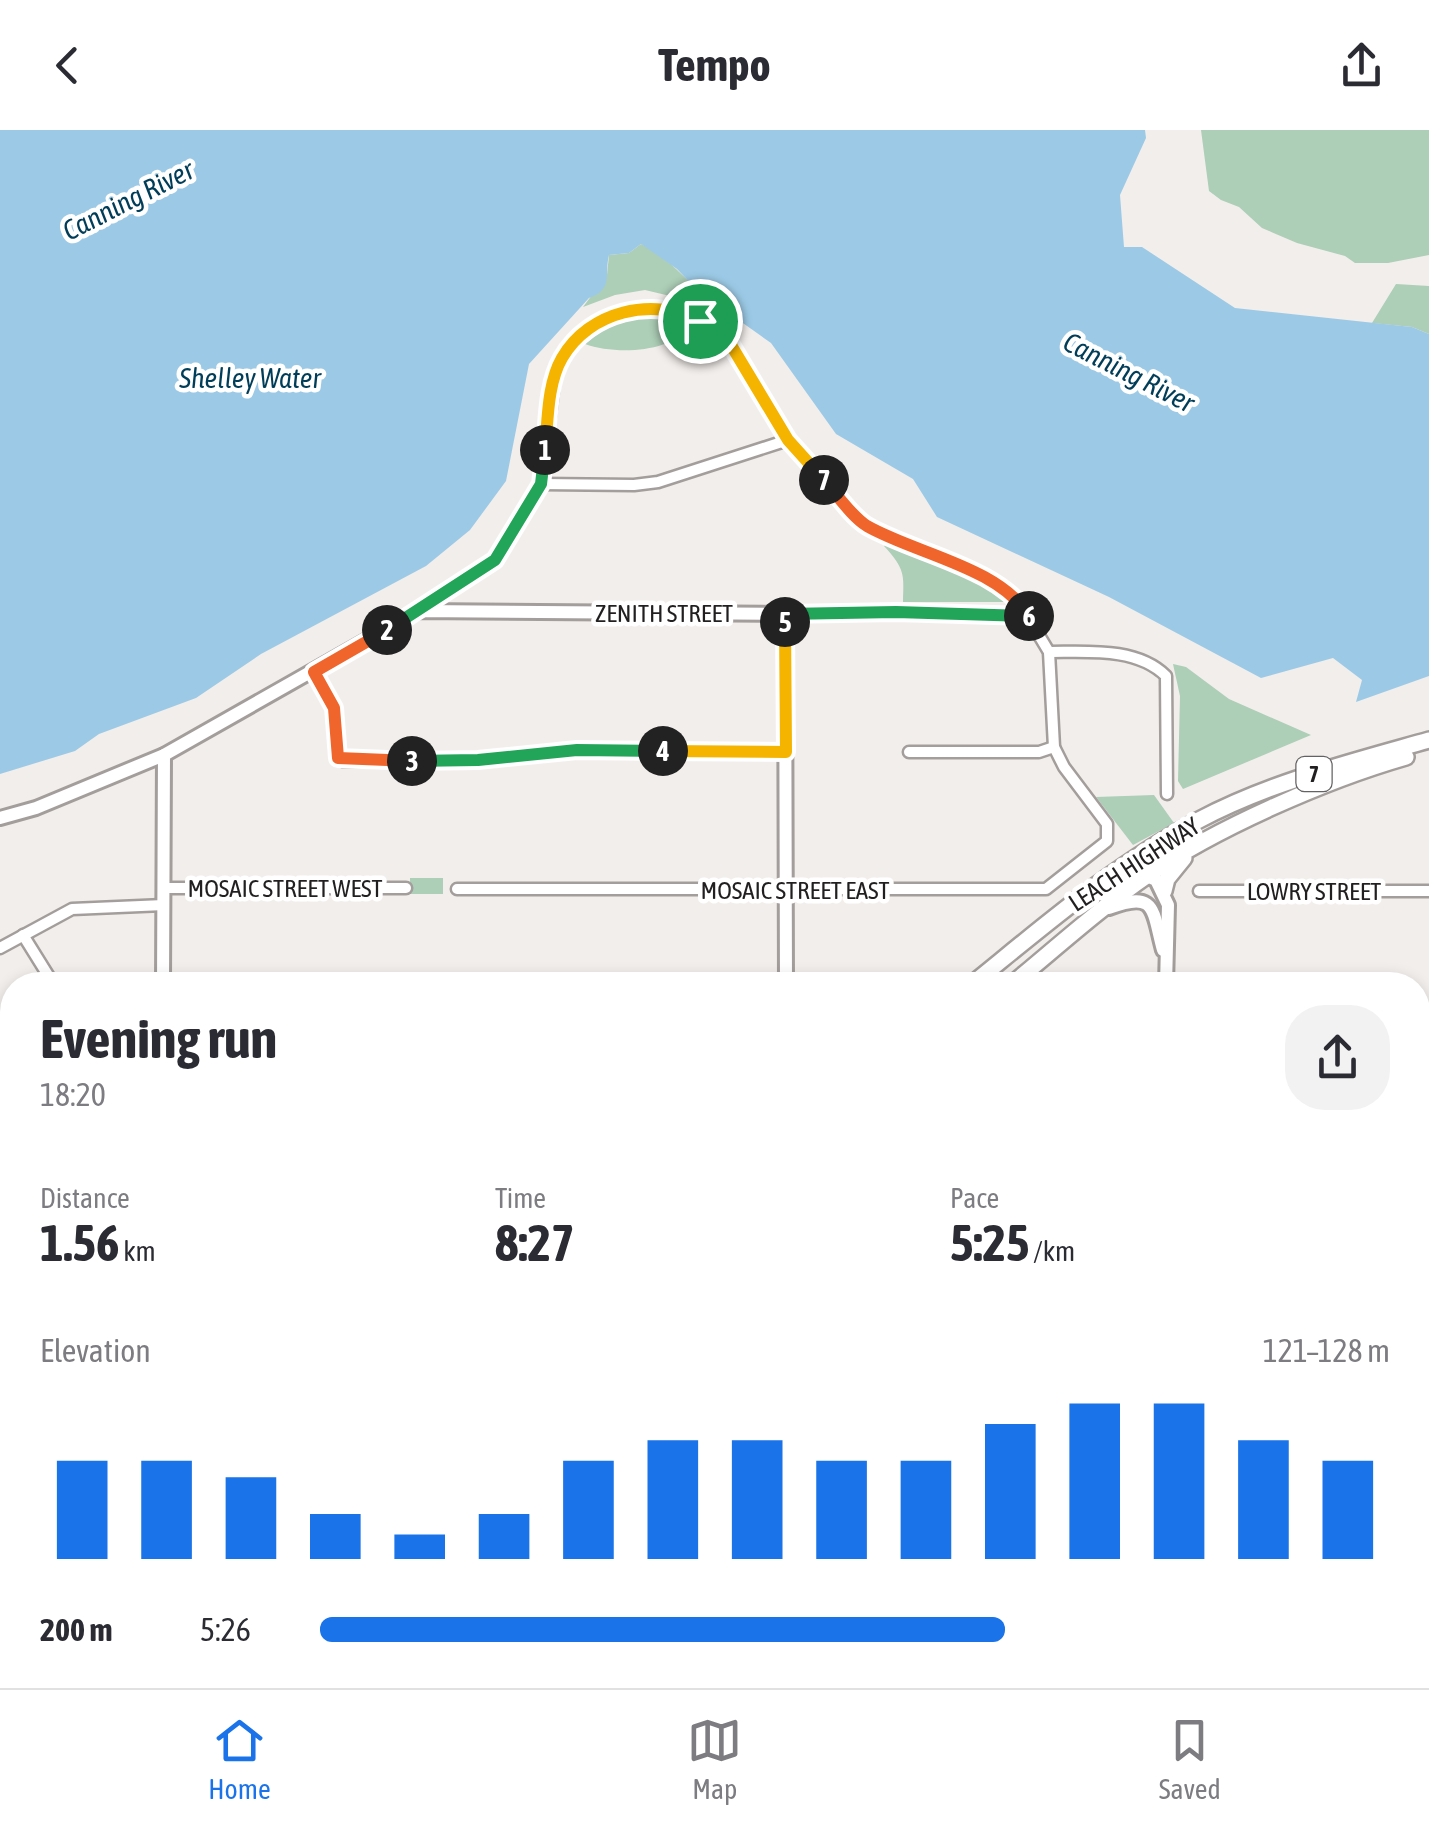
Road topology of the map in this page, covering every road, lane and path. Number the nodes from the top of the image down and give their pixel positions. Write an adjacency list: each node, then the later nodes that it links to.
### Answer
1 (788, 440): 2 (street); 2 (street); 5 (street)
2 (541, 484): 3 (street)
3 (418, 611): 4 (street, ZENITH STREET); 7 (street)
4 (785, 614): 5 (street, ZENITH STREET); 11 (street)
5 (1030, 616): 6 (street)
6 (1049, 652): 9 (street); 14 (street)
7 (314, 672): 11 (street); 13 (street)
8 (1429, 740): 17 (highway, LEACH HIGHWAY / 7)
9 (1054, 746): 12 (street); 22 (street, MOSAIC STREET EAST)
10 (1429, 751): 16 (highway, LEACH HIGHWAY / 7)
11 (786, 752): 22 (street)
12 (909, 752)
13 (164, 755): 15 (street); 19 (street)
14 (1167, 794)
15 (0, 818)
16 (1194, 848): 18 (highway, LEACH HIGHWAY / 7); 23 (highway)
17 (1110, 875): 18 (highway); 34 (highway, LEACH HIGHWAY / 7)
18 (1147, 876): 23 (street); 27 (highway, LEACH HIGHWAY / 7)
19 (164, 888): 20 (street, MOSAIC STREET WEST); 26 (street)
20 (406, 888)
21 (457, 889): 22 (street, MOSAIC STREET EAST)
22 (786, 890): 33 (street)
23 (1164, 891): 30 (street)
24 (1429, 891): 25 (street, LOWRY STREET)
25 (1199, 892)
26 (164, 905): 28 (street); 32 (street)
27 (1104, 910): 30 (street); 35 (highway, LEACH HIGHWAY / 7)
28 (23, 935): 29 (street); 31 (street)
29 (0, 948)
30 (1166, 962): 36 (street)
31 (46, 972)
32 (163, 972)
33 (786, 972)
34 (987, 972)
35 (1027, 972)
36 (1166, 972)

